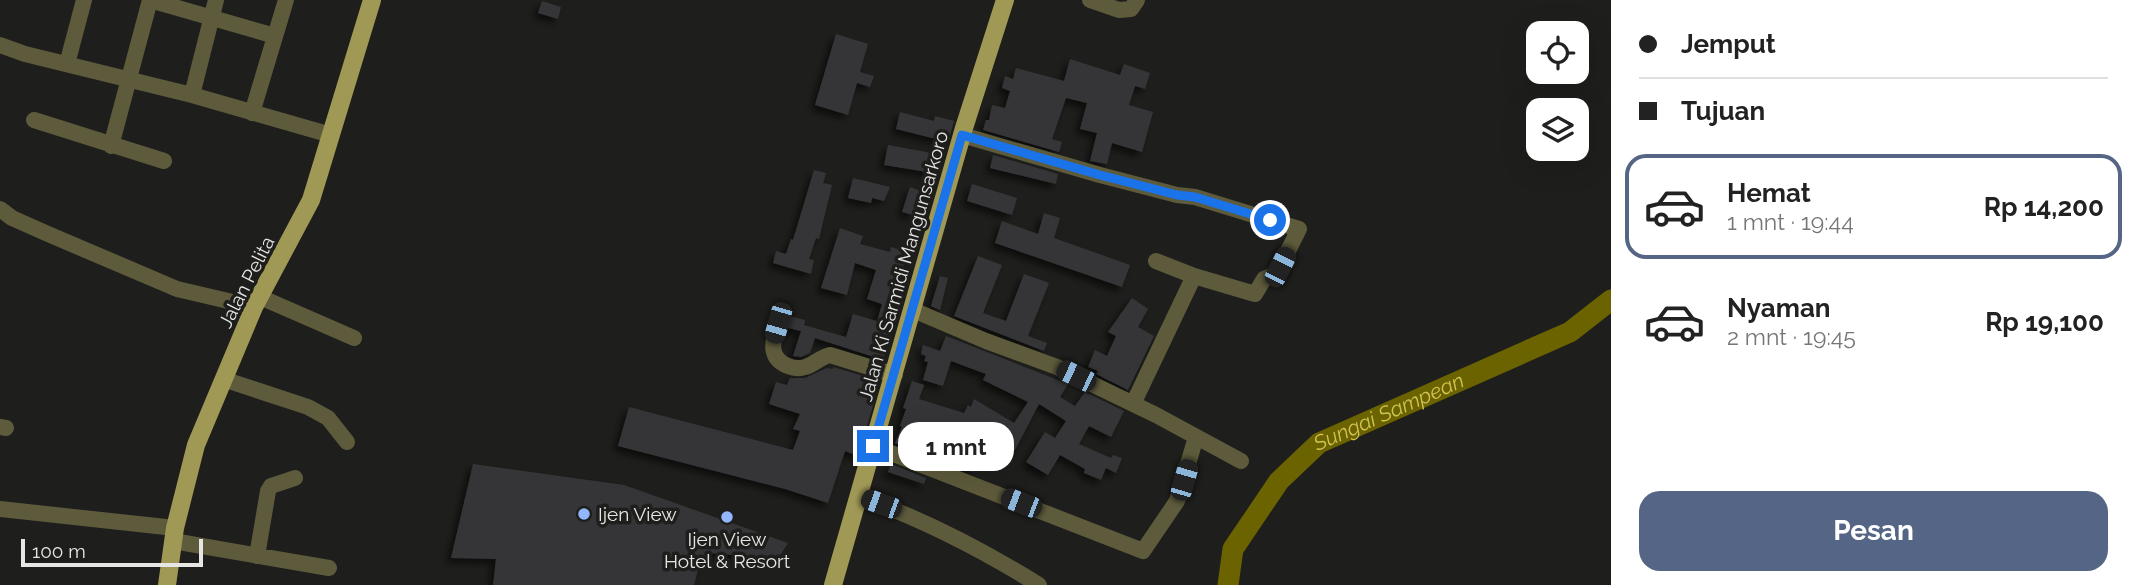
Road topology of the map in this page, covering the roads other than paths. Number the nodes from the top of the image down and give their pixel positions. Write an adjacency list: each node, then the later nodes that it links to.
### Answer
1 (84, 0): 12 (street)
2 (150, 0): 9 (street); 13 (street)
3 (216, 0): 9 (street)
4 (286, 0): 10 (street)
5 (372, 0): 17 (main road, Jalan Pelita)
6 (1005, 0): 18 (main road, Jalan Ki Sarmidi Mangunsarkoro)
7 (1090, 0): 8 (street)
8 (1137, 0)
9 (211, 17): 10 (street); 14 (street)
10 (275, 36): 15 (street)
11 (0, 45): 12 (street)
12 (67, 64): 13 (street)
13 (129, 81): 14 (street); 19 (street)
14 (192, 95): 15 (street)
15 (252, 113): 17 (street)
16 (34, 120): 19 (street)
17 (331, 135): 24 (main road, Jalan Pelita)
18 (962, 135): 23 (street); 25 (main road, Jalan Ki Sarmidi Mangunsarkoro)
19 (111, 146): 20 (street)
20 (164, 161)
21 (0, 209): 24 (street)
22 (1156, 261): 23 (street)
23 (1194, 276): 30 (street)
24 (257, 302): 27 (street); 29 (main road, Jalan Pelita)
25 (913, 310): 28 (main road, Jalan Ki Sarmidi Mangunsarkoro); 30 (street)
26 (778, 323): 28 (street)
27 (354, 338)
28 (895, 374): 33 (main road, Jalan Ki Sarmidi Mangunsarkoro)
29 (223, 379): 32 (street); 38 (main road, Jalan Pelita)
30 (1133, 404): 31 (street)
31 (1196, 437): 33 (street); 34 (street)
32 (347, 442)
33 (873, 446): 36 (main road, Jalan Ki Sarmidi Mangunsarkoro)
34 (1241, 461)
35 (295, 478): 39 (street)
36 (858, 496): 42 (main road, Jalan Ki Sarmidi Mangunsarkoro); 43 (street)
37 (0, 509): 38 (street)
38 (174, 534): 39 (street); 41 (main road, Jalan Pelita)
39 (257, 556): 40 (street)
40 (329, 568)
41 (167, 585)
42 (833, 585)
43 (1039, 585)

